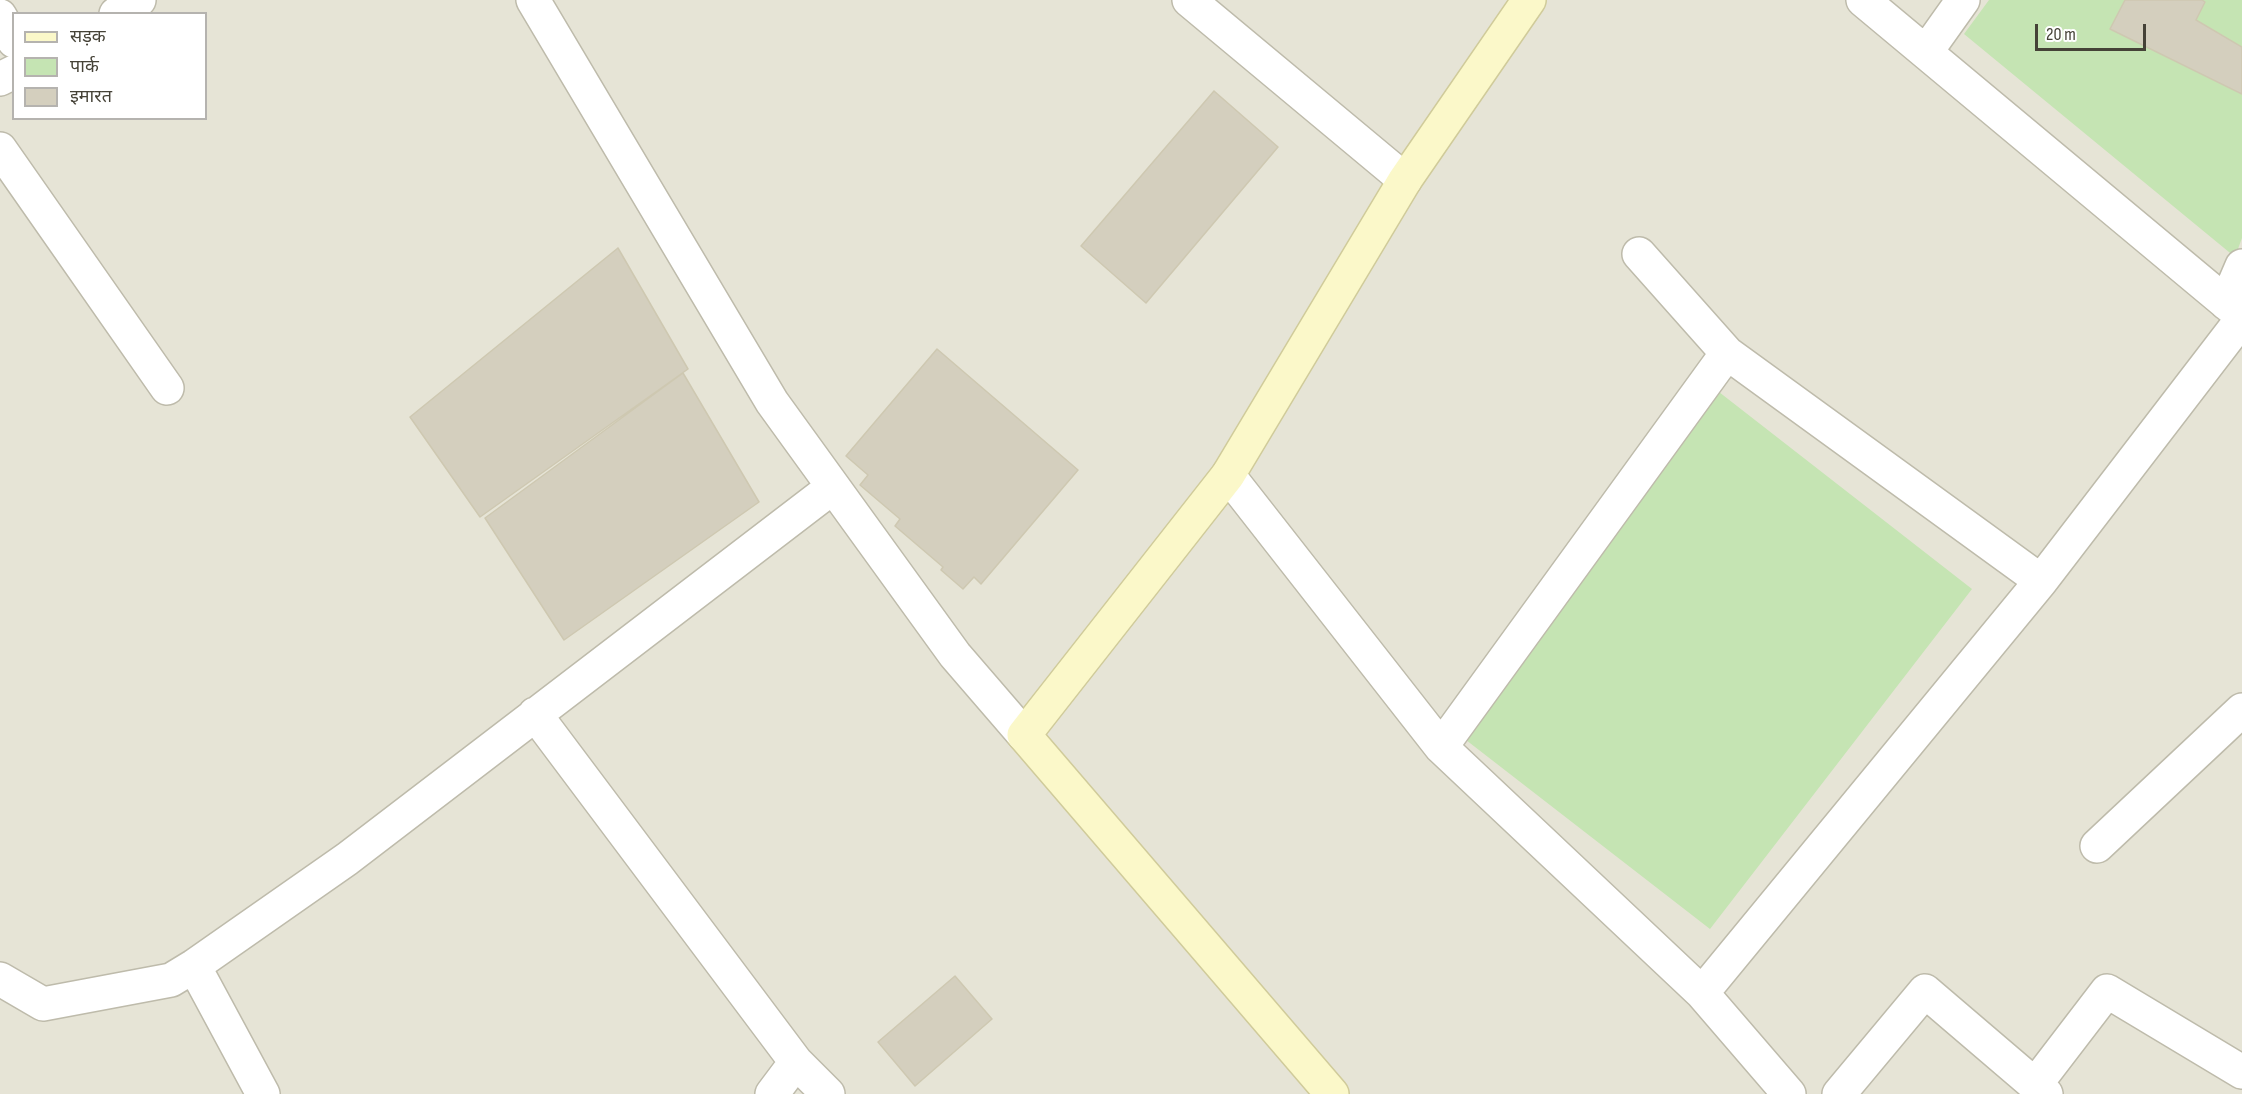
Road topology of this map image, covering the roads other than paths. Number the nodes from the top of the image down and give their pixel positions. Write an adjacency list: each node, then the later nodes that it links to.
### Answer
1 (139, 0): 7 (street)
2 (533, 0): 19 (street)
3 (1189, 0): 12 (street)
4 (1529, 0): 12 (street)
5 (1863, 0): 10 (street)
6 (1963, 0): 10 (street)
7 (119, 12)
8 (0, 16): 9 (street)
9 (12, 37)
10 (1926, 52): 15 (street)
11 (0, 149): 17 (street)
12 (1406, 180): 18 (street)
13 (1640, 254): 16 (street)
14 (2242, 266): 15 (street)
15 (2237, 313): 20 (street)
16 (1727, 353): 20 (street); 24 (street)
17 (167, 388)
18 (1228, 475): 23 (street); 24 (street)
19 (833, 486): 22 (street); 23 (street)
20 (2041, 581): 28 (street)
21 (2242, 710): 25 (street)
22 (535, 714): 26 (street); 29 (street)
23 (1024, 735): 35 (street)
24 (1441, 747): 28 (street)
25 (2097, 846)
26 (194, 966): 27 (street); 32 (street)
27 (0, 979)
28 (1702, 993): 36 (street)
29 (796, 1062): 33 (street); 34 (street)
30 (2242, 1072): 31 (street)
31 (2040, 1090): 37 (street)
32 (263, 1094)
33 (772, 1094)
34 (828, 1094)
35 (1332, 1094)
36 (1789, 1094)
37 (1839, 1094)

